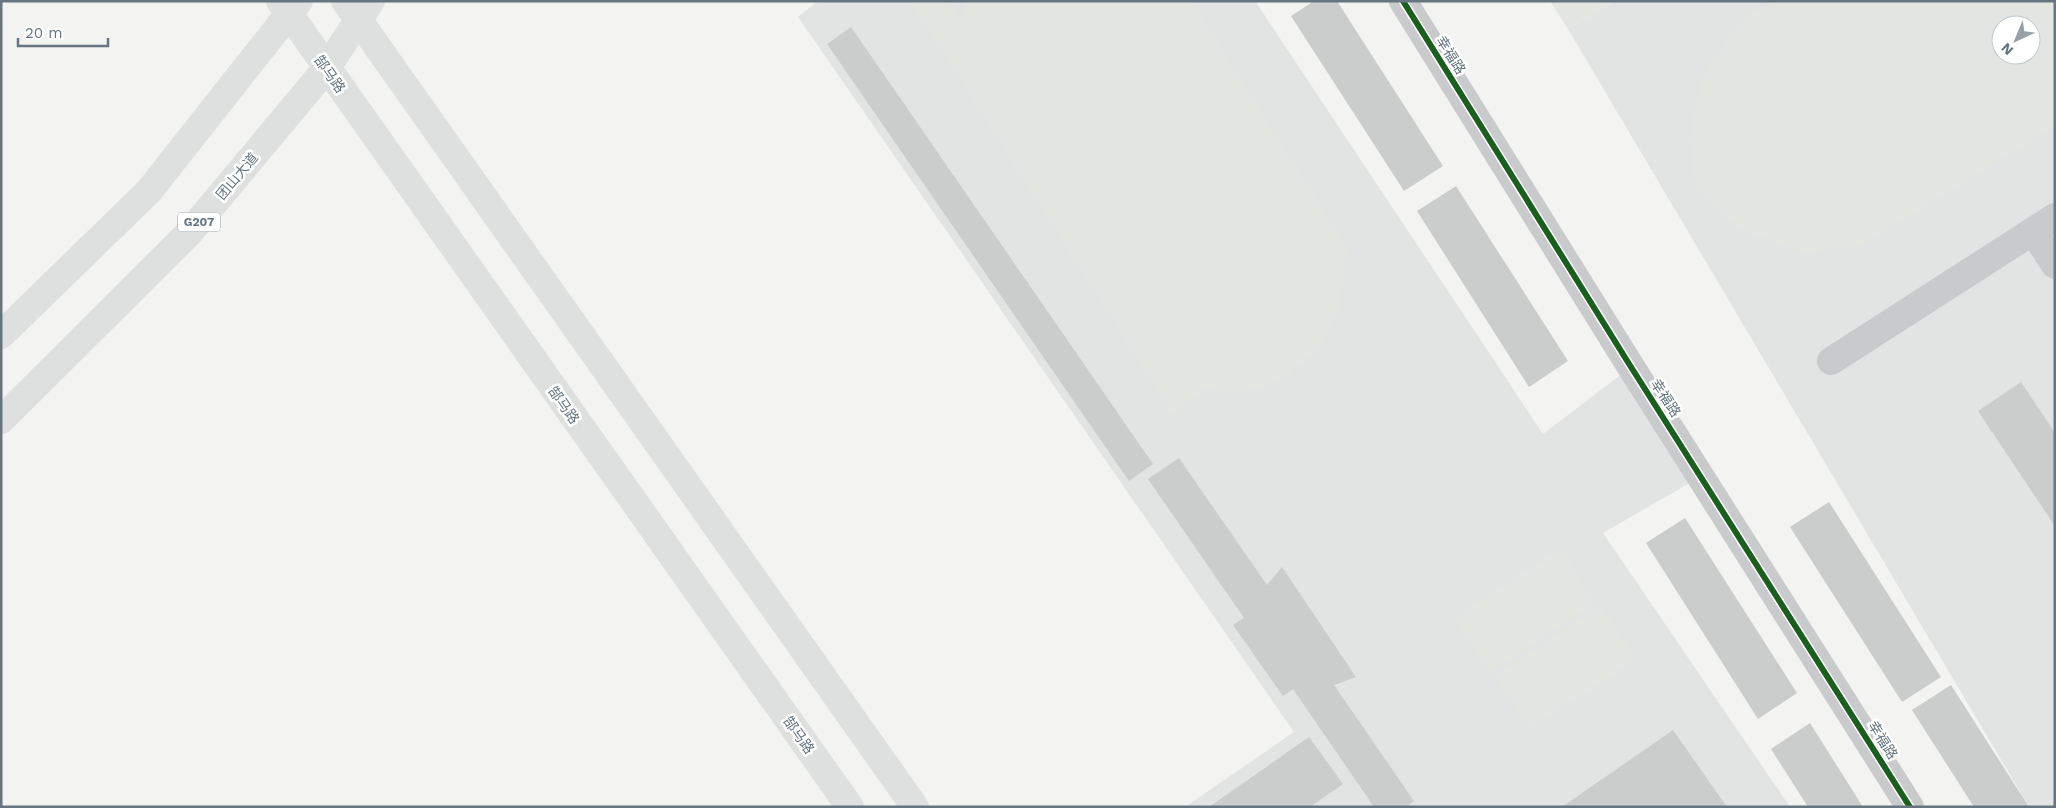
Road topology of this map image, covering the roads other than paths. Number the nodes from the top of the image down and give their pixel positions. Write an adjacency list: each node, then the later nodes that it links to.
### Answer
1 (1404, 1): 12 (street, 幸福路)
2 (290, 6): 4 (main road, 郜马路); 7 (main road)
3 (358, 7): 4 (main road, 团山大道 / G207); 11 (main road)
4 (326, 69): 9 (main road, 团山大道 / G207); 10 (main road, 郜马路)
5 (2044, 224): 6 (street); 8 (street)
6 (2055, 265)
7 (1, 335)
8 (1831, 362)
9 (1, 420)
10 (850, 807)
11 (915, 807)
12 (1910, 807)

